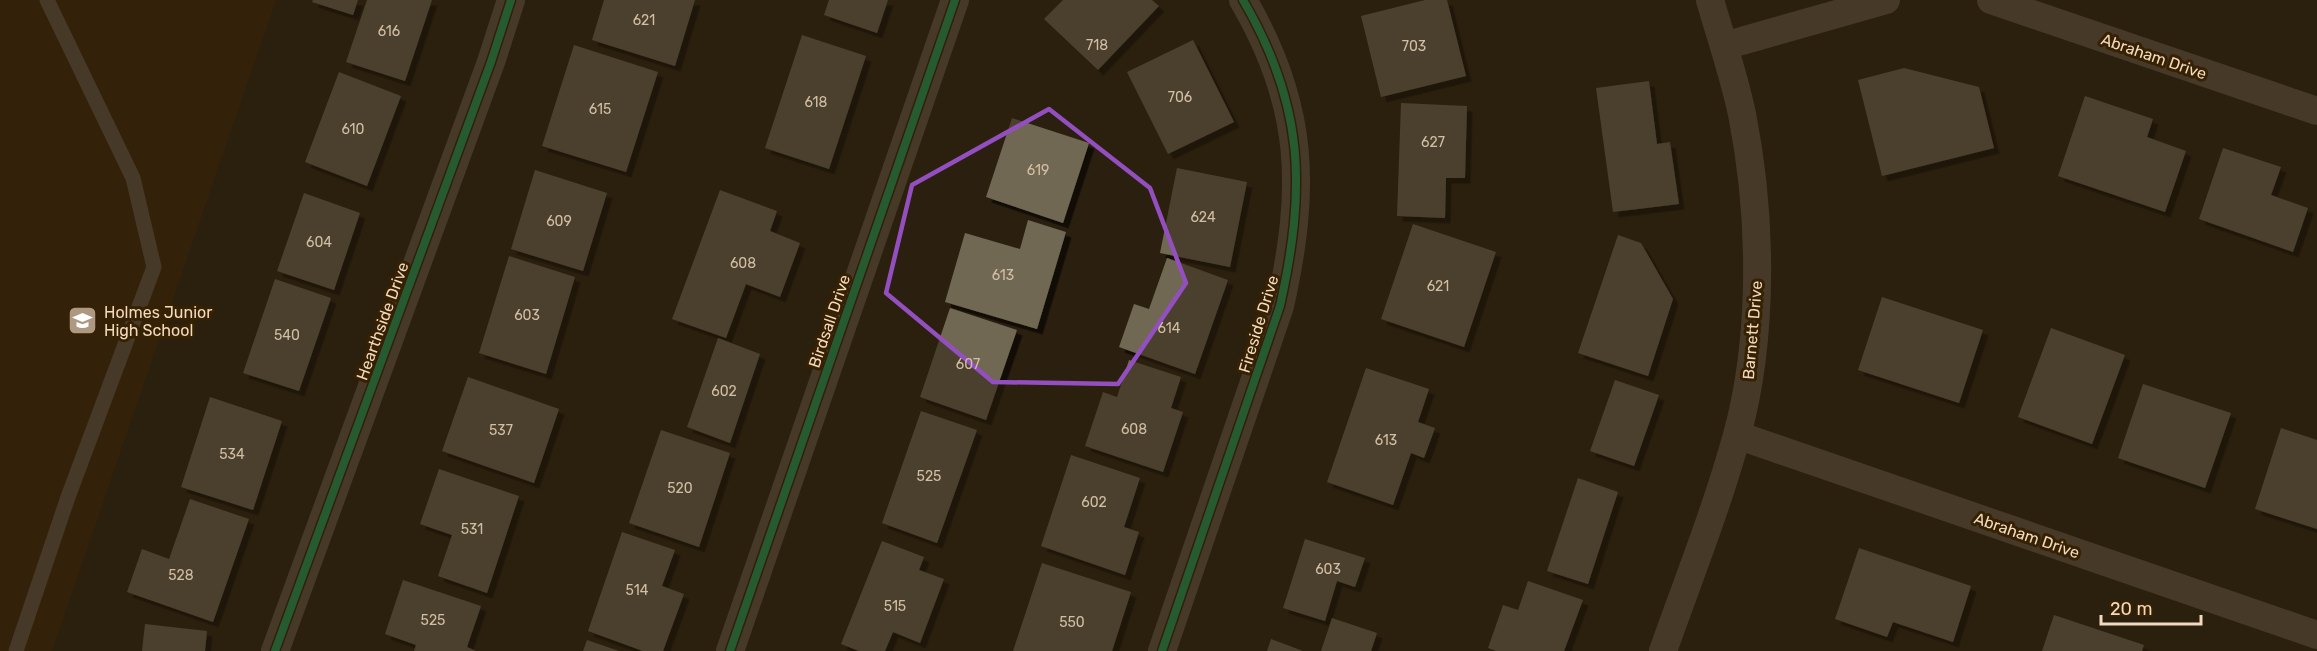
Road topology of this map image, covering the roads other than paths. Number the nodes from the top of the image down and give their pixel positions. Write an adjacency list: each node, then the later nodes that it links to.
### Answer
1 (47, 0): 12 (lane)
2 (511, 0): 13 (street, Hearthside Drive)
3 (955, 0): 14 (street, Birdsall Drive)
4 (1243, 0): 15 (street, Fireside Drive)
5 (1710, 0): 8 (street, Barnett Drive)
6 (1886, 0): 8 (street)
7 (1991, 0): 9 (street, Abraham Drive)
8 (1724, 46): 10 (street, Barnett Drive)
9 (2317, 111)
10 (1737, 435): 11 (street, Abraham Drive); 16 (street, Barnett Drive)
11 (2317, 635)
12 (16, 651)
13 (275, 651)
14 (729, 651)
15 (1162, 651)
16 (1663, 651)

